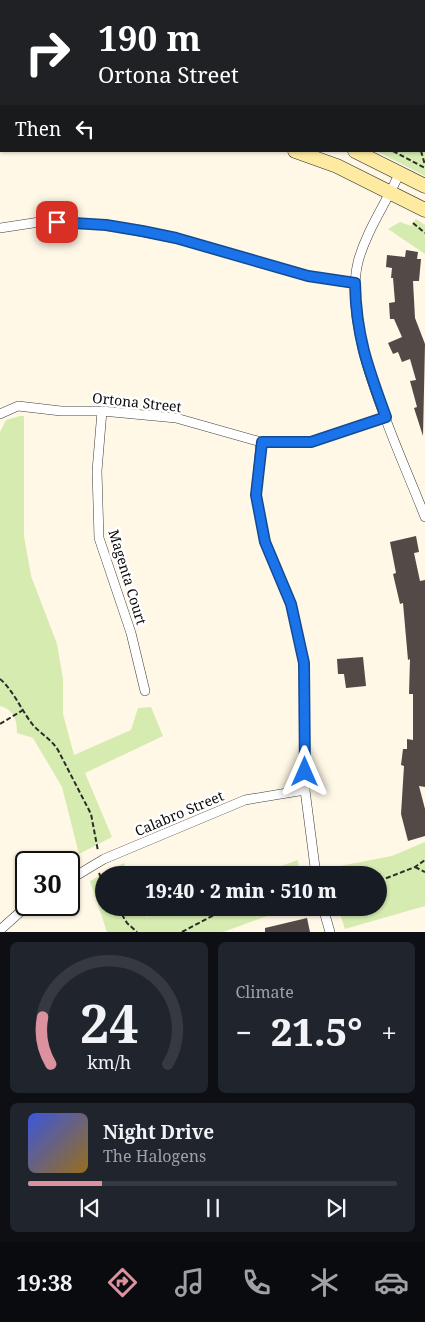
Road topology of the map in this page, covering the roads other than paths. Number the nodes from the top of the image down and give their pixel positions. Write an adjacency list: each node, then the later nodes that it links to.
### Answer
1 (298, 152): 5 (main road)
2 (357, 152): 3 (main road)
3 (400, 172): 4 (main road); 5 (street)
4 (425, 186)
5 (390, 194): 6 (main road); 8 (street)
6 (425, 210)
7 (0, 228): 8 (street)
8 (355, 283): 11 (street)
9 (102, 411): 10 (street, Ortona Street); 12 (street, Ortona Street); 14 (street, Magenta Court)
10 (0, 414)
11 (386, 417): 12 (street, Ortona Street); 13 (street)
12 (262, 442): 15 (street)
13 (425, 517)
14 (145, 691)
15 (305, 790): 16 (street); 17 (street, Calabro Street)
16 (315, 866)
17 (80, 873)
18 (16, 916): 20 (street)
19 (325, 916): 21 (street)
20 (0, 930)
21 (330, 932)

